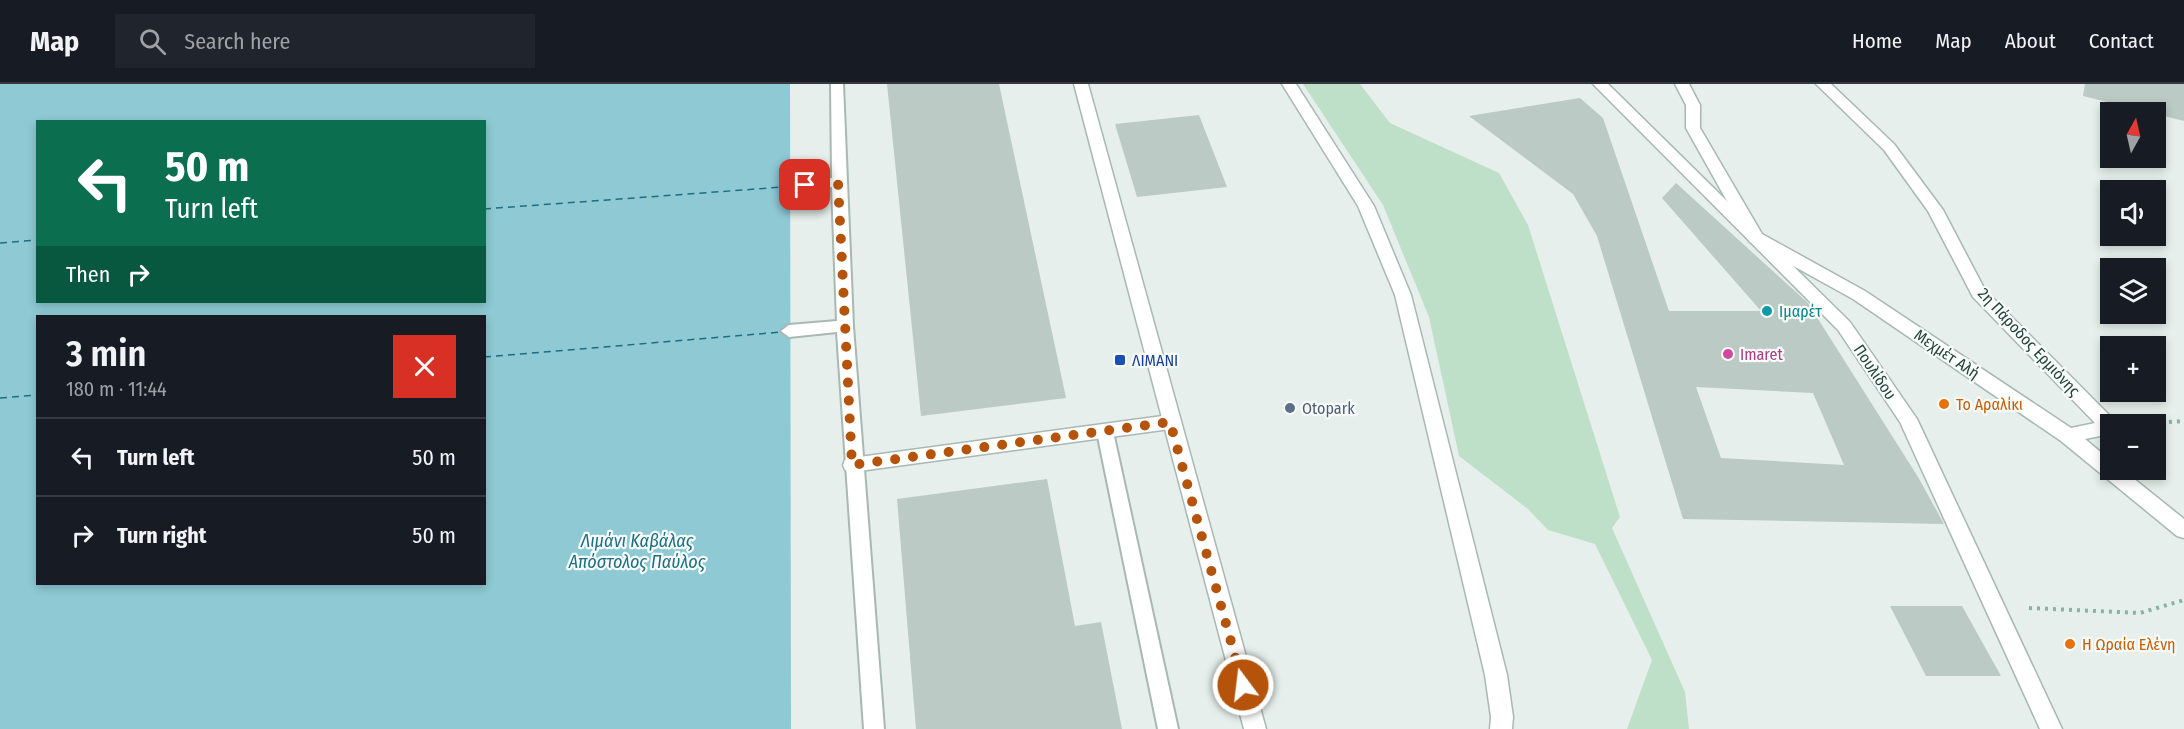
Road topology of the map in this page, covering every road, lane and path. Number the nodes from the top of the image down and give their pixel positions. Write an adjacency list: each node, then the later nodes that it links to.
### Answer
1 (837, 84): 7 (lane)
2 (1081, 84): 14 (street)
3 (1289, 84): 26 (street)
4 (1600, 84): 9 (street, Πουλίδου)
5 (1682, 84): 9 (street)
6 (1823, 84): 12 (street, 2η Πάροδος Ερμιόνης)
7 (838, 182): 8 (lane); 10 (lane)
8 (788, 187)
9 (1756, 238): 18 (street, Μεχμέτ Αλή); 22 (street, Πουλίδου)
10 (845, 326): 11 (lane); 19 (lane)
11 (789, 332)
12 (2100, 417)
13 (2184, 421): 15 (path)
14 (1170, 422): 17 (street); 25 (street)
15 (2166, 422)
16 (2100, 429): 18 (street)
17 (1105, 432): 19 (street); 24 (lane)
18 (2068, 436): 20 (street, Μεχμέτ Αλή)
19 (852, 465): 23 (lane)
20 (2184, 530)
21 (2184, 600): 22 (path)
22 (1995, 606): 27 (street, Πουλίδου)
23 (874, 729)
24 (1168, 729)
25 (1255, 729)
26 (1501, 729)
27 (2051, 729)

